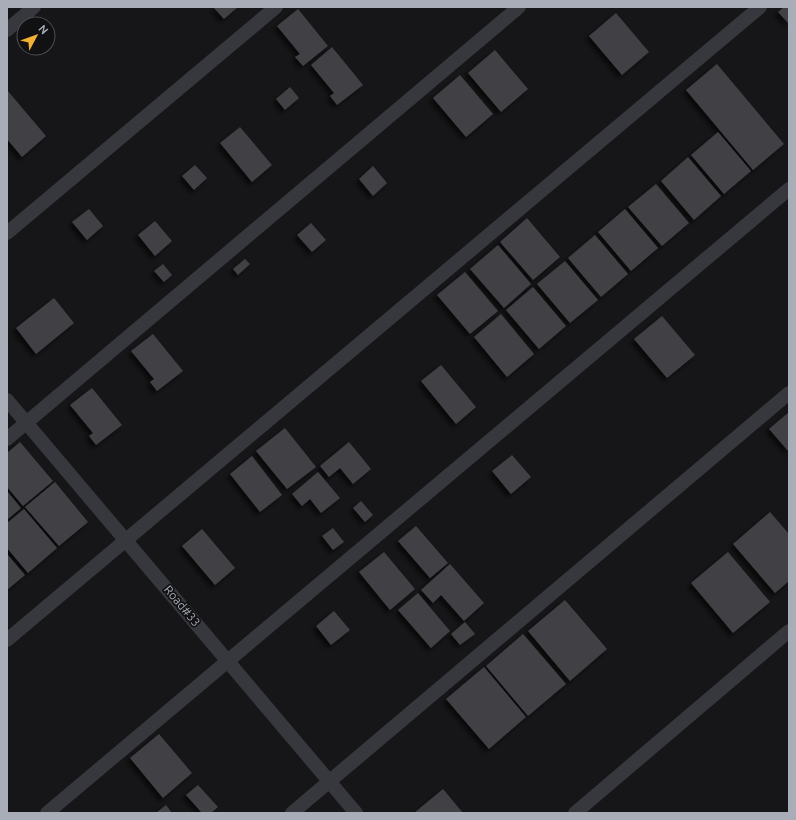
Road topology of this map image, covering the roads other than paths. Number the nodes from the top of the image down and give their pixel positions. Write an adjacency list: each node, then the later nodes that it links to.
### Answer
1 (34, 7): 5 (street)
2 (276, 7): 7 (street)
3 (519, 7): 10 (street)
4 (760, 7): 12 (street)
5 (7, 30)
6 (789, 189): 15 (street)
7 (7, 233)
8 (789, 393): 16 (street)
9 (7, 400): 10 (street, Road#33)
10 (26, 422): 11 (street); 12 (street, Road#33)
11 (7, 439)
12 (125, 539): 14 (street); 15 (street, Road#33)
13 (789, 631): 20 (street)
14 (7, 640)
15 (227, 660): 16 (street, Road#33); 17 (street)
16 (330, 781): 18 (street); 19 (street, Road#33)
17 (47, 813)
18 (292, 813)
19 (356, 813)
20 (575, 813)

